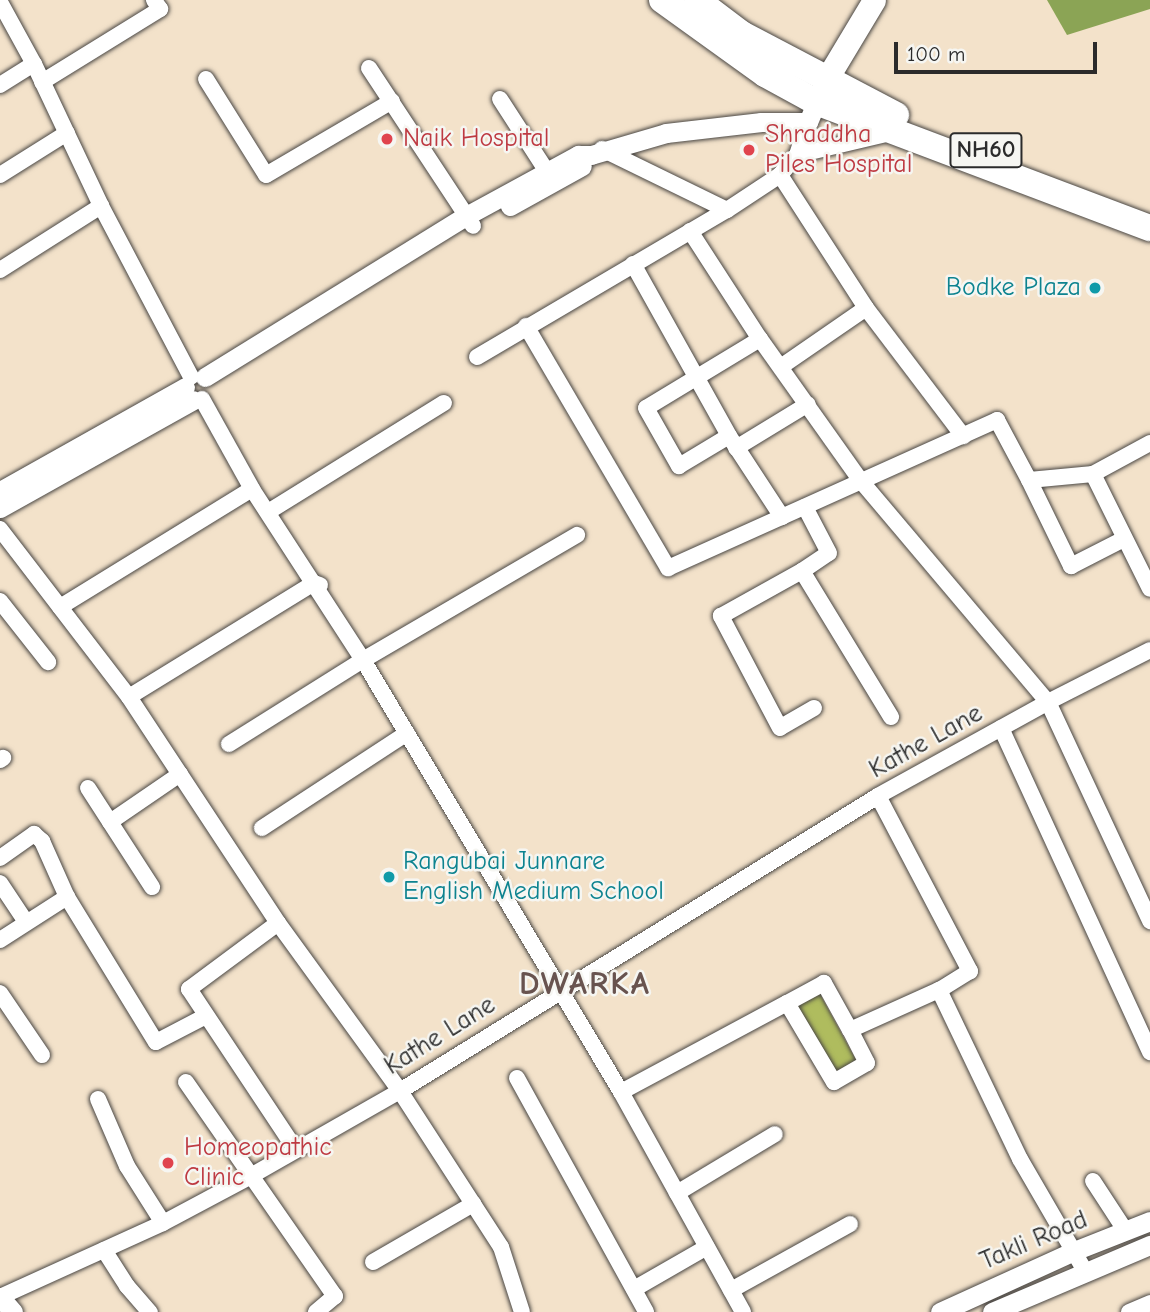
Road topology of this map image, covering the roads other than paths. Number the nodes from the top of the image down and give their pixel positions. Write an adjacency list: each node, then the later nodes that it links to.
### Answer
1 (154, 0): 9 (street)
2 (662, 0): 12 (highway, NH60)
3 (697, 0): 12 (highway, NH60)
4 (874, 0): 12 (main road)
5 (0, 2): 6 (street)
6 (34, 64): 9 (street); 10 (street)
7 (369, 68): 13 (street)
8 (206, 79): 13 (street)
9 (43, 82): 15 (street)
10 (0, 85)
11 (500, 99): 18 (street)
12 (817, 101): 14 (highway, NH60); 16 (street); 17 (street); 23 (highway, NH60)
13 (391, 102): 24 (street)
14 (895, 132): 17 (street); 25 (highway, NH60)
15 (66, 133): 19 (street); 21 (street)
16 (597, 152): 18 (street); 22 (street); 24 (street)
17 (797, 155): 20 (street)
18 (546, 170): 24 (street)
19 (0, 175)
20 (780, 175): 22 (street); 29 (street)
21 (102, 206): 28 (street); 35 (street)
22 (727, 210): 26 (street)
23 (1150, 210)
24 (469, 221): 35 (street)
25 (1150, 228)
26 (690, 231): 27 (street); 31 (street)
27 (633, 264): 30 (street); 34 (street)
28 (0, 270)
29 (866, 308): 33 (street); 38 (street)
30 (526, 326): 32 (street); 49 (street)
31 (760, 339): 33 (street); 34 (street)
32 (477, 357)
33 (782, 366): 37 (street)
34 (695, 379): 39 (street); 39 (street)
35 (198, 388): 44 (street); 45 (street); 47 (street)
36 (444, 402): 48 (street)
37 (808, 404): 39 (street); 43 (street)
38 (963, 436): 42 (street); 43 (street)
39 (732, 442): 49 (street)
40 (1150, 443): 41 (street)
41 (1093, 474): 42 (street); 52 (street)
42 (1029, 480): 52 (street)
43 (861, 481): 46 (street); 63 (street)
44 (252, 489): 48 (street); 58 (street)
45 (0, 491)
46 (805, 507): 49 (street); 54 (street)
47 (0, 508)
48 (268, 512): 55 (street)
49 (782, 517)
50 (0, 529): 58 (street)
51 (577, 535): 60 (street)
52 (1124, 539): 53 (street)
53 (1145, 566): 56 (street)
54 (802, 571): 64 (street); 65 (street)
55 (317, 584): 60 (street); 62 (street)
56 (1150, 589)
57 (1, 603): 61 (street)
58 (60, 607): 62 (street)
59 (1150, 650): 63 (street, Kathe Lane)
60 (363, 660): 67 (street); 68 (street)
61 (48, 662)
62 (129, 697): 69 (street)
63 (1048, 702): 66 (street, Kathe Lane); 78 (street)
64 (814, 708)
65 (891, 717)
66 (1001, 728): 71 (street, Kathe Lane); 88 (street)
67 (407, 733): 73 (street); 82 (street)
68 (229, 744)
69 (180, 774): 72 (street); 80 (street)
70 (88, 788): 72 (street)
71 (878, 796): 82 (street, Kathe Lane); 83 (street)
72 (110, 822): 76 (street)
73 (262, 828)
74 (0, 858): 77 (street)
75 (0, 883): 79 (street)
76 (152, 887)
77 (68, 897): 79 (street); 86 (street)
78 (1150, 921)
79 (26, 922): 81 (street)
80 (278, 922): 86 (street); 92 (street)
81 (0, 940)
82 (560, 990): 92 (street, Kathe Lane); 93 (street)
83 (939, 990): 87 (street); 108 (street)
84 (0, 993): 89 (street)
85 (787, 1003): 87 (street); 87 (street); 93 (street)
86 (206, 1016): 96 (street)
87 (849, 1030)
88 (1150, 1052)
89 (42, 1055)
90 (517, 1078): 111 (street)
91 (186, 1082): 97 (street)
92 (400, 1091): 96 (street, Kathe Lane); 100 (street)
93 (621, 1093): 99 (street)
94 (98, 1100): 102 (street)
95 (775, 1134): 99 (street)
96 (296, 1150): 97 (street, Kathe Lane)
97 (249, 1177): 102 (street, Kathe Lane); 118 (street)
98 (1093, 1181): 104 (street)
99 (677, 1194): 106 (street)
100 (474, 1204): 109 (street); 119 (street)
101 (1150, 1221): 104 (street, Takli Road)
102 (163, 1223): 107 (street, Kathe Lane)
103 (850, 1224): 112 (street)
104 (1125, 1230): 108 (street, Takli Road)
105 (1150, 1245): 110 (street, Takli Road)
106 (707, 1247): 111 (street); 112 (street)
107 (104, 1250): 113 (street, Kathe Lane); 117 (street)
108 (1074, 1251): 110 (street); 115 (street, Takli Road)
109 (373, 1262)
110 (1085, 1271): 122 (street, Takli Road)
111 (634, 1289): 120 (street)
112 (731, 1290): 121 (street)
113 (0, 1297): 116 (street)
114 (1150, 1303): 123 (street)
115 (946, 1311)
116 (13, 1312)
117 (150, 1312)
118 (316, 1312)
119 (522, 1312)
120 (646, 1312)
121 (743, 1312)
122 (992, 1312)
123 (1129, 1312)

